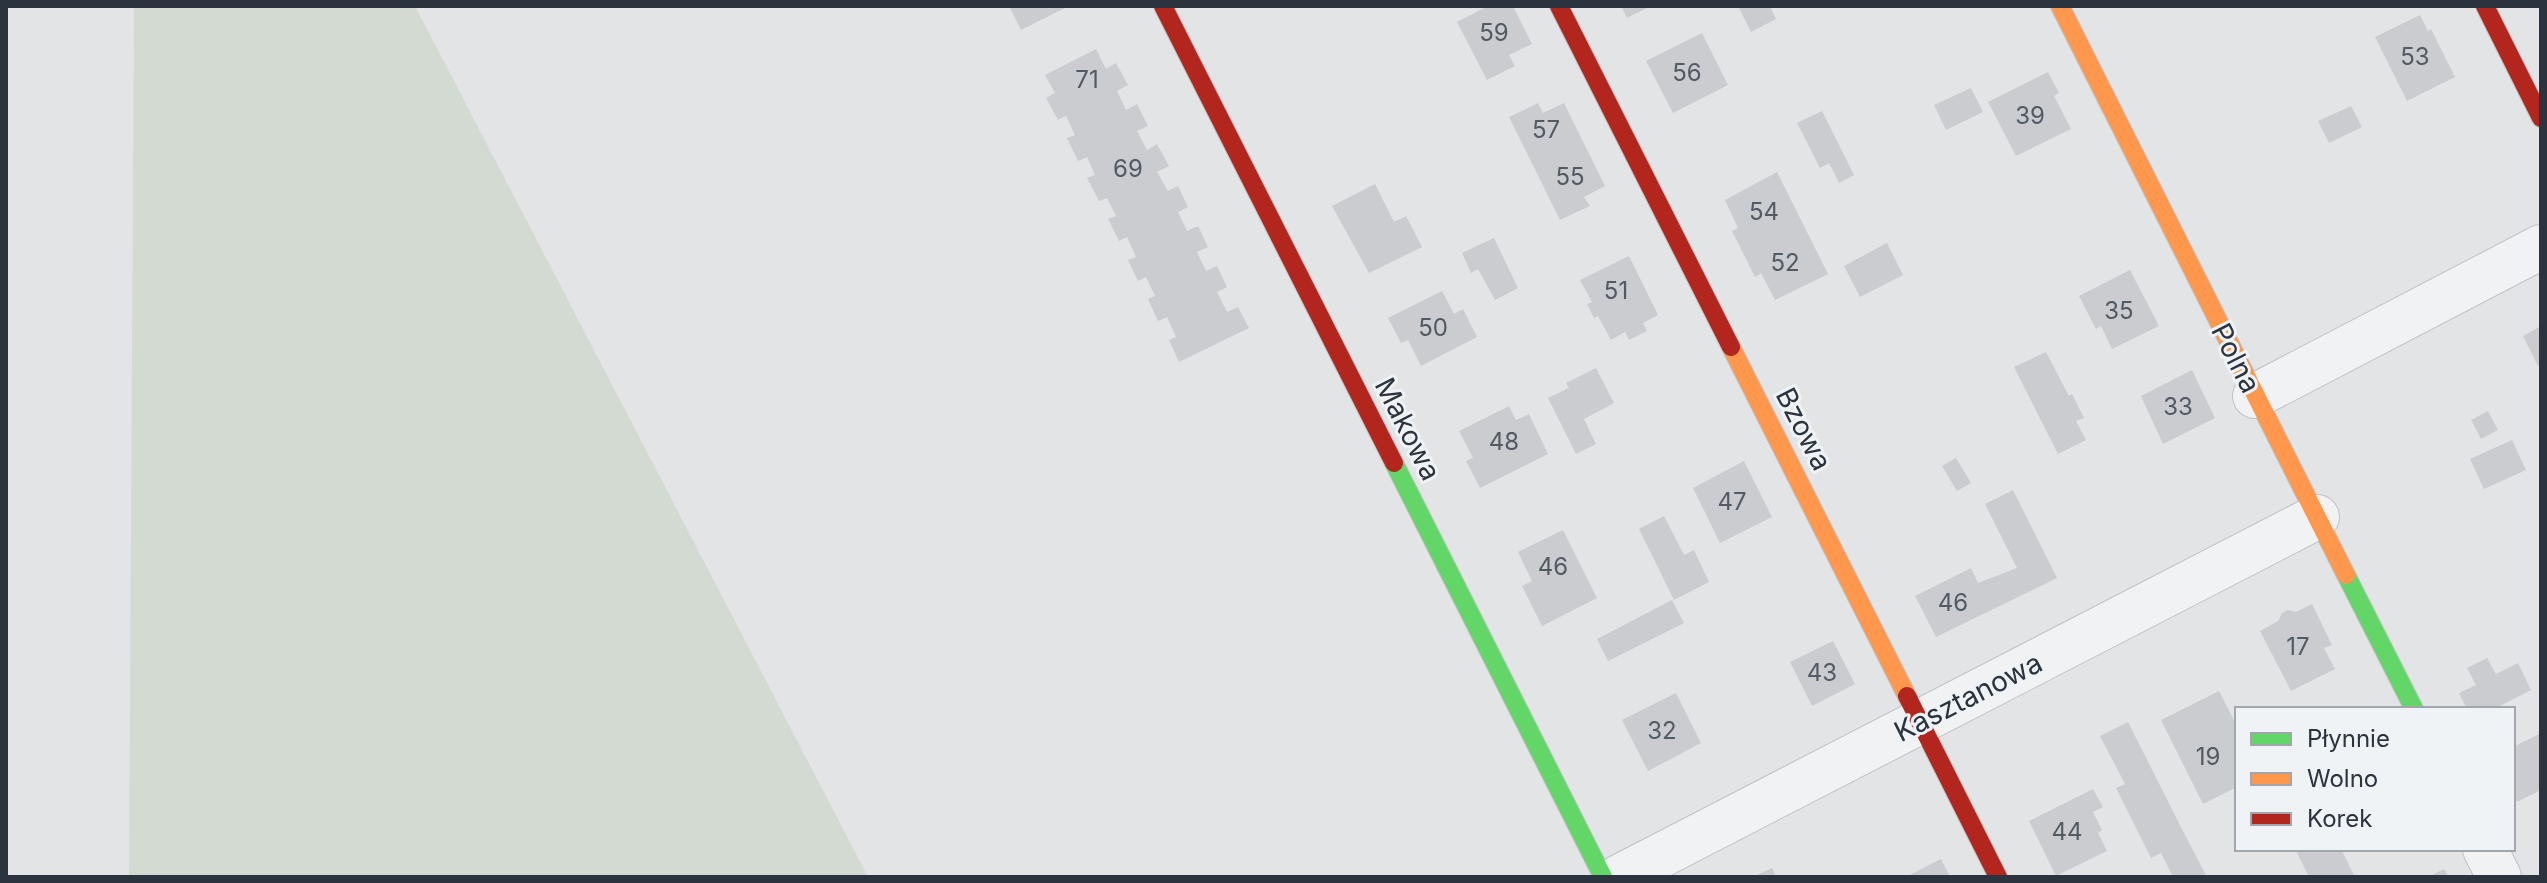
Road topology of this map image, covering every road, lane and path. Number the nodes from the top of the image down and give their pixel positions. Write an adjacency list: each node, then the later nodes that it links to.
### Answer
1 (1163, 6): 12 (street, Makowa)
2 (1559, 6): 10 (street, Bzowa)
3 (2060, 6): 7 (street, Polna)
4 (2485, 6): 5 (street)
5 (2541, 118)
6 (2541, 247): 7 (street)
7 (2255, 396): 8 (street, Polna)
8 (2317, 517): 9 (street, Polna); 10 (street, Kasztanowa)
9 (2413, 707)
10 (1920, 721): 13 (street, Kasztanowa); 14 (street, Bzowa)
11 (2486, 851): 15 (street)
12 (1603, 877)
13 (1619, 877)
14 (1998, 877)
15 (2499, 877)

